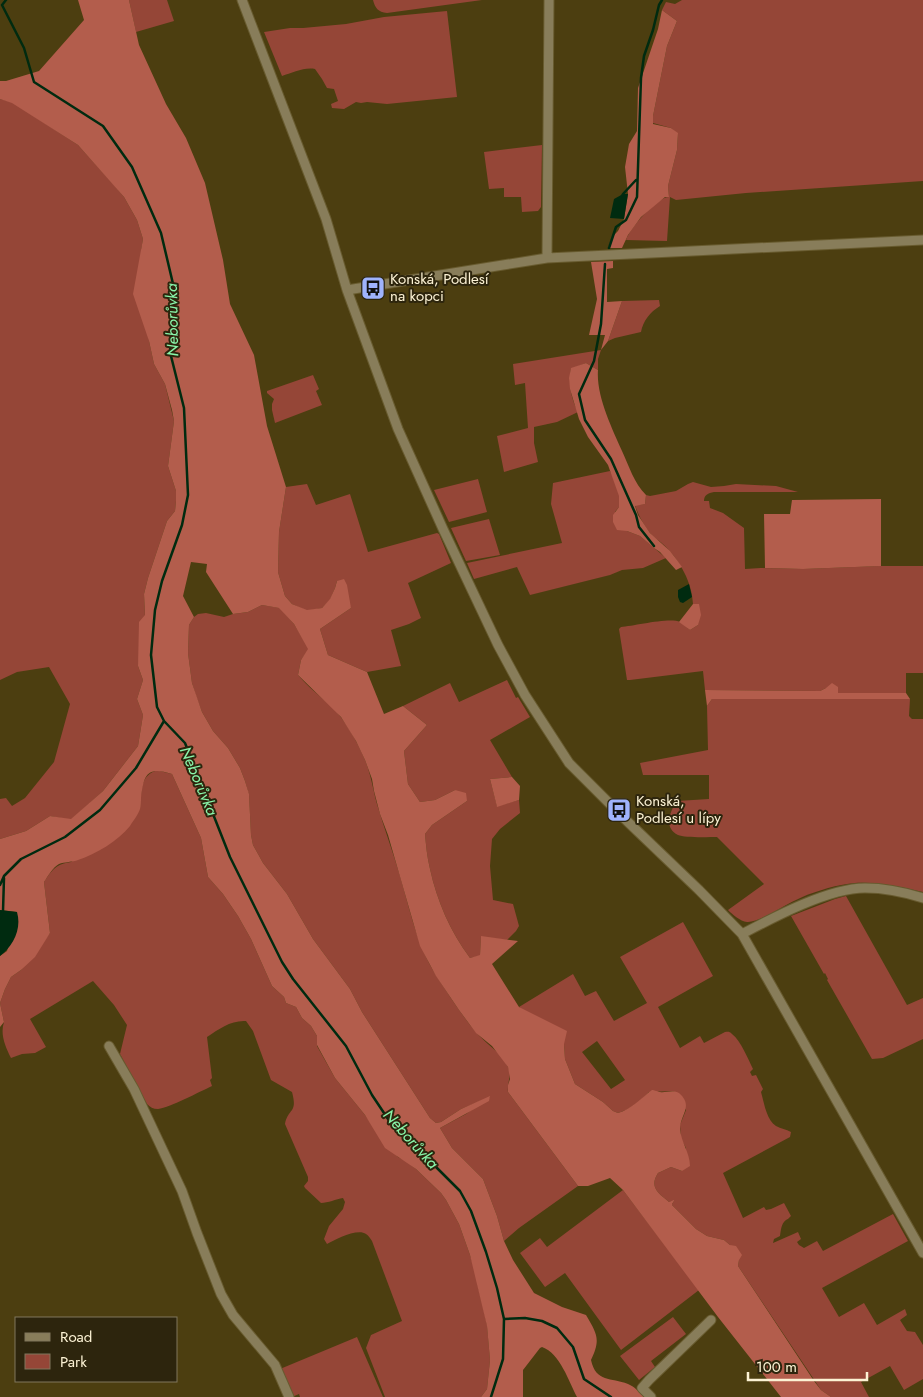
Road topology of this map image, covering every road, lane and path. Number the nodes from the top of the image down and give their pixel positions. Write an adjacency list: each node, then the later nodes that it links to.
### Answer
1 (242, 0): 5 (street)
2 (548, 0): 4 (street)
3 (923, 240): 4 (street)
4 (547, 258): 5 (street)
5 (347, 290): 7 (street)
6 (923, 898): 7 (street)
7 (742, 934): 9 (street)
8 (109, 1046): 11 (street)
9 (923, 1253)
10 (711, 1320): 12 (street)
11 (289, 1397)
12 (651, 1397)

